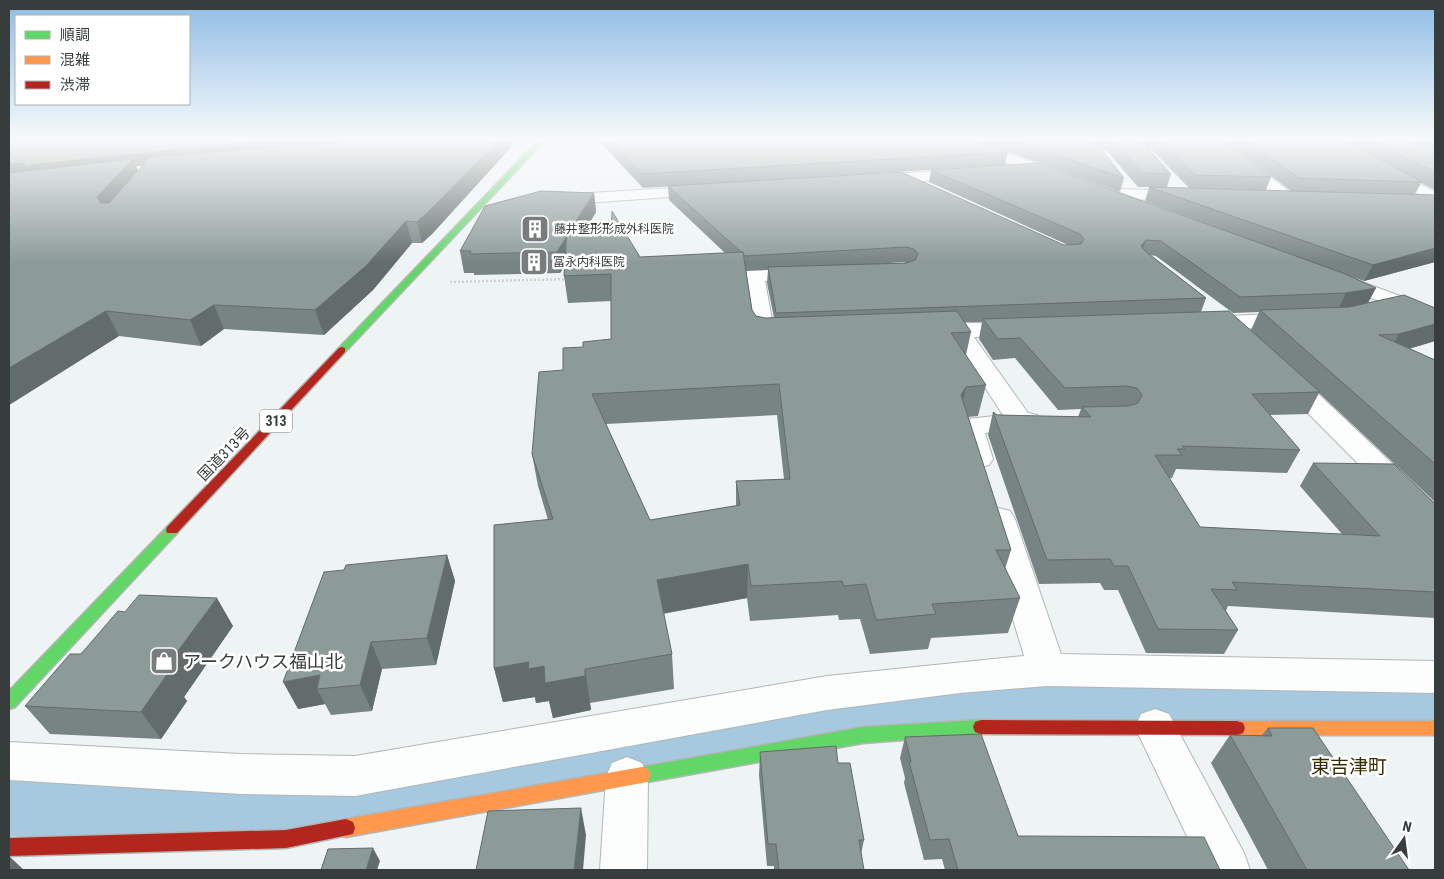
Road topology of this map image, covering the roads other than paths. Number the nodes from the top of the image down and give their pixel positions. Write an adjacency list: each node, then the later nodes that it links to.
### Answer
1 (504, 181): 19 (main road, 国道313号 / 313)
2 (909, 181): 9 (street)
3 (1121, 181): 10 (street)
4 (1267, 181): 12 (street)
5 (1403, 181): 13 (street)
6 (1172, 182): 10 (street)
7 (716, 190): 15 (street)
8 (1098, 191): 10 (street)
9 (937, 194)
10 (1124, 196): 20 (street)
11 (1260, 198): 12 (street)
12 (1288, 198): 14 (street)
13 (1435, 198)
14 (1308, 199)
15 (540, 201)
16 (1406, 202): 17 (street)
17 (1435, 203)
18 (501, 204): 19 (street)
19 (481, 205): 41 (main road, 国道313号 / 313)
20 (1160, 213)
21 (827, 272): 33 (street)
22 (1323, 273): 24 (street)
23 (1198, 300): 28 (street)
24 (1400, 305): 25 (street); 26 (street)
25 (1369, 311)
26 (1435, 316)
27 (1310, 319): 28 (street)
28 (1228, 323): 29 (street); 34 (street)
29 (1188, 324)
30 (1038, 328): 31 (street)
31 (958, 330): 32 (street); 37 (street)
32 (910, 332)
33 (803, 337)
34 (1248, 342)
35 (1270, 362): 38 (street)
36 (1060, 420): 37 (street)
37 (1020, 421): 39 (street)
38 (1435, 522)
39 (1047, 670): 40 (street); 44 (street)
40 (1435, 677)
41 (9, 702)
42 (1155, 727): 43 (main road); 45 (main road); 48 (street)
43 (1435, 728)
44 (9, 761)
45 (627, 777): 46 (main road); 47 (street)
46 (9, 847)
47 (623, 870)
48 (1227, 870)

